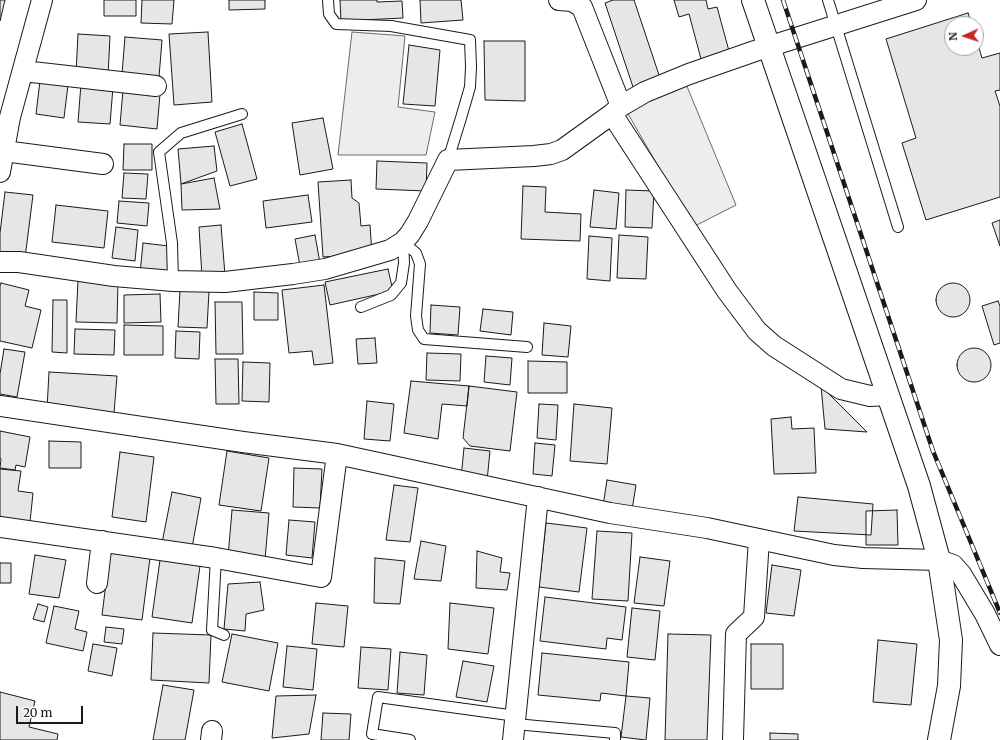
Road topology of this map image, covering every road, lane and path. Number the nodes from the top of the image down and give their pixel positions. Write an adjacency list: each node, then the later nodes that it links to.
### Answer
1 (42, 0): 9 (street)
2 (328, 0): 14 (lane)
3 (559, 0): 11 (street)
4 (753, 0): 8 (street)
5 (828, 0): 7 (lane)
6 (916, 0): 7 (street)
7 (836, 26): 8 (street); 17 (lane)
8 (770, 47): 11 (street); 23 (street)
9 (23, 71): 10 (street); 13 (street)
10 (156, 86)
11 (617, 110): 14 (street); 23 (street)
12 (242, 114): 20 (lane)
13 (4, 151): 15 (street); 16 (street)
14 (448, 160): 18 (street)
15 (103, 164)
16 (0, 172)
17 (898, 227)
18 (403, 242): 20 (street); 21 (lane); 22 (lane)
19 (0, 262): 20 (street)
20 (173, 282)
21 (361, 307)
22 (527, 347)
23 (888, 395): 31 (street)
24 (0, 406): 25 (street)
25 (337, 454): 26 (street); 30 (street)
26 (538, 497): 28 (street); 35 (street)
27 (0, 527): 29 (street)
28 (759, 539): 31 (street); 38 (street)
29 (102, 541): 30 (street); 32 (street)
30 (216, 558): 33 (lane)
31 (939, 560): 34 (street); 39 (street)
32 (97, 583)
33 (224, 635)
34 (1000, 645)
35 (515, 727): 36 (lane); 37 (lane)
36 (410, 740)
37 (615, 740)
38 (733, 740)
39 (939, 740)

